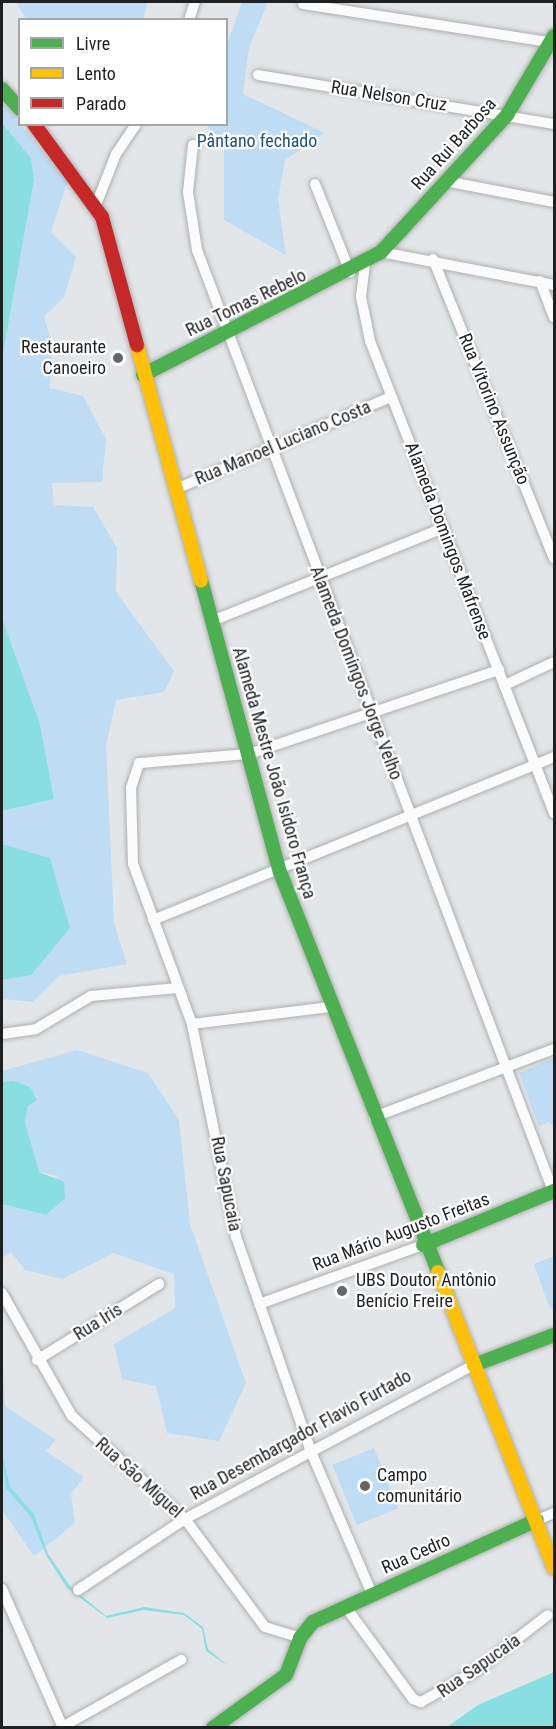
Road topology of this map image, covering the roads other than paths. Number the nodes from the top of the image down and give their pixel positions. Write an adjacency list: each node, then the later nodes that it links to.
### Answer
1 (195, 2): 3 (street)
2 (303, 4): 4 (street)
3 (190, 18)
4 (554, 40): 8 (main road, Rua Rui Barbosa)
5 (258, 75): 8 (street, Rua Nelson Cruz)
6 (2, 89): 7 (main road)
7 (18, 107)
8 (507, 115): 9 (street, Rua Nelson Cruz); 13 (main road, Rua Rui Barbosa)
9 (555, 124)
10 (36, 126): 16 (main road, Alameda Mestre João Isidoro França)
11 (135, 126): 16 (street)
12 (193, 145): 24 (street, Alameda Domingos Jorge Velho)
13 (446, 181): 15 (street); 17 (main road, Rua Rui Barbosa)
14 (315, 184): 20 (street)
15 (555, 202)
16 (96, 206): 25 (main road, Alameda Mestre João Isidoro França)
17 (381, 252): 18 (street); 19 (main road, Rua Rui Barbosa)
18 (433, 259): 21 (street); 30 (street, Rua Vitorino Assunção)
19 (365, 264): 20 (main road, Rua Tomas Rebelo); 26 (street, Alameda Domingos Mafrense)
20 (350, 272): 24 (main road, Rua Tomas Rebelo)
21 (540, 281): 22 (street); 23 (street)
22 (555, 285)
23 (555, 317)
24 (226, 332): 25 (main road, Rua Tomas Rebelo); 27 (street, Alameda Domingos Jorge Velho)
25 (143, 375): 28 (main road, Alameda Mestre João Isidoro França)
26 (391, 397): 27 (street, Rua Manoel Luciano Costa); 29 (street, Alameda Domingos Mafrense)
27 (273, 447): 28 (street, Rua Manoel Luciano Costa); 31 (street, Alameda Domingos Jorge Velho)
28 (176, 489): 32 (main road, Alameda Mestre João Isidoro França)
29 (443, 528): 31 (street); 34 (street, Alameda Domingos Mafrense)
30 (555, 558)
31 (318, 579): 32 (street); 36 (street, Alameda Domingos Jorge Velho)
32 (212, 621): 37 (main road, Alameda Mestre João Isidoro França)
33 (555, 662): 35 (street)
34 (498, 670): 35 (street, Alameda Domingos Mafrense); 36 (street)
35 (505, 685): 39 (street, Alameda Domingos Mafrense)
36 (369, 713): 37 (street); 41 (street, Alameda Domingos Jorge Velho)
37 (249, 754): 42 (main road, Alameda Mestre João Isidoro França); 43 (street, Rua Sapucaia)
38 (555, 757): 39 (street)
39 (536, 765): 40 (street, Alameda Domingos Mafrense); 41 (street)
40 (555, 813)
41 (413, 816): 42 (street); 49 (street, Alameda Domingos Jorge Velho)
42 (280, 872): 43 (street); 45 (main road, Alameda Mestre João Isidoro França)
43 (153, 920): 44 (street, Rua Sapucaia)
44 (178, 988): 46 (street, Rua Sapucaia); 47 (street)
45 (330, 1006): 46 (street); 50 (main road, Alameda Mestre João Isidoro França)
46 (192, 1024): 55 (street, Rua Sapucaia)
47 (2, 1034)
48 (555, 1049): 49 (street)
49 (507, 1067): 50 (street); 51 (street, Alameda Domingos Jorge Velho)
50 (374, 1117): 52 (main road, Alameda Mestre João Isidoro França)
51 (554, 1192): 52 (main road, Rua Mário Augusto Freitas)
52 (423, 1245): 55 (street, Rua Mário Augusto Freitas); 58 (main road, Alameda Mestre João Isidoro França)
53 (159, 1284): 57 (street, Rua Iris)
54 (2, 1293): 57 (street, Rua São Miguel)
55 (259, 1304): 59 (street, Rua Sapucaia)
56 (555, 1335): 58 (main road, Rua Desembargador Flavio Furtado)
57 (37, 1360): 61 (street, Rua São Miguel)
58 (474, 1365): 59 (street, Rua Desembargador Flavio Furtado); 62 (main road, Alameda Mestre João Isidoro França)
59 (310, 1449): 61 (street, Rua Desembargador Flavio Furtado); 65 (street, Rua Sapucaia)
60 (555, 1513): 62 (street, Rua Cedro)
61 (185, 1519): 64 (street, Rua Desembargador Flavio Furtado); 69 (street, Rua São Miguel)
62 (537, 1520): 63 (main road, Alameda Mestre João Isidoro França); 65 (main road, Rua Cedro)
63 (554, 1566)
64 (78, 1590)
65 (372, 1594): 67 (main road, Rua Cedro)
66 (3, 1595): 71 (street)
67 (345, 1606): 68 (street, Rua Sapucaia); 69 (main road, Rua Cedro)
68 (548, 1615)
69 (300, 1638): 72 (main road)
70 (181, 1660): 71 (street)
71 (63, 1727)
72 (213, 1728)

